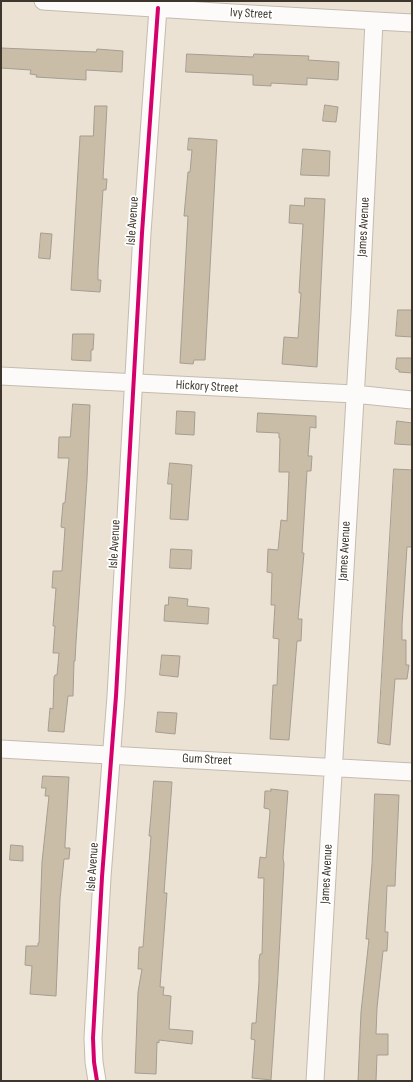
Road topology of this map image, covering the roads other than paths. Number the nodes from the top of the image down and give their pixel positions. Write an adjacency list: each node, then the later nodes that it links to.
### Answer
1 (43, 1): 2 (street, Ivy Street)
2 (158, 8): 3 (street, Ivy Street); 6 (street, Isle Avenue)
3 (374, 21): 4 (street, Ivy Street); 7 (street, James Avenue)
4 (412, 23)
5 (1, 376): 6 (street, Hickory Street)
6 (134, 384): 7 (street, Hickory Street); 10 (street, Isle Avenue)
7 (354, 394): 8 (street, Hickory Street); 11 (street, James Avenue)
8 (412, 400)
9 (1, 749): 10 (street, Gum Street)
10 (111, 755): 11 (street, Gum Street); 13 (street, Isle Avenue)
11 (333, 766): 12 (street, Gum Street); 14 (street, James Avenue)
12 (412, 772)
13 (97, 1081)
14 (315, 1081)

